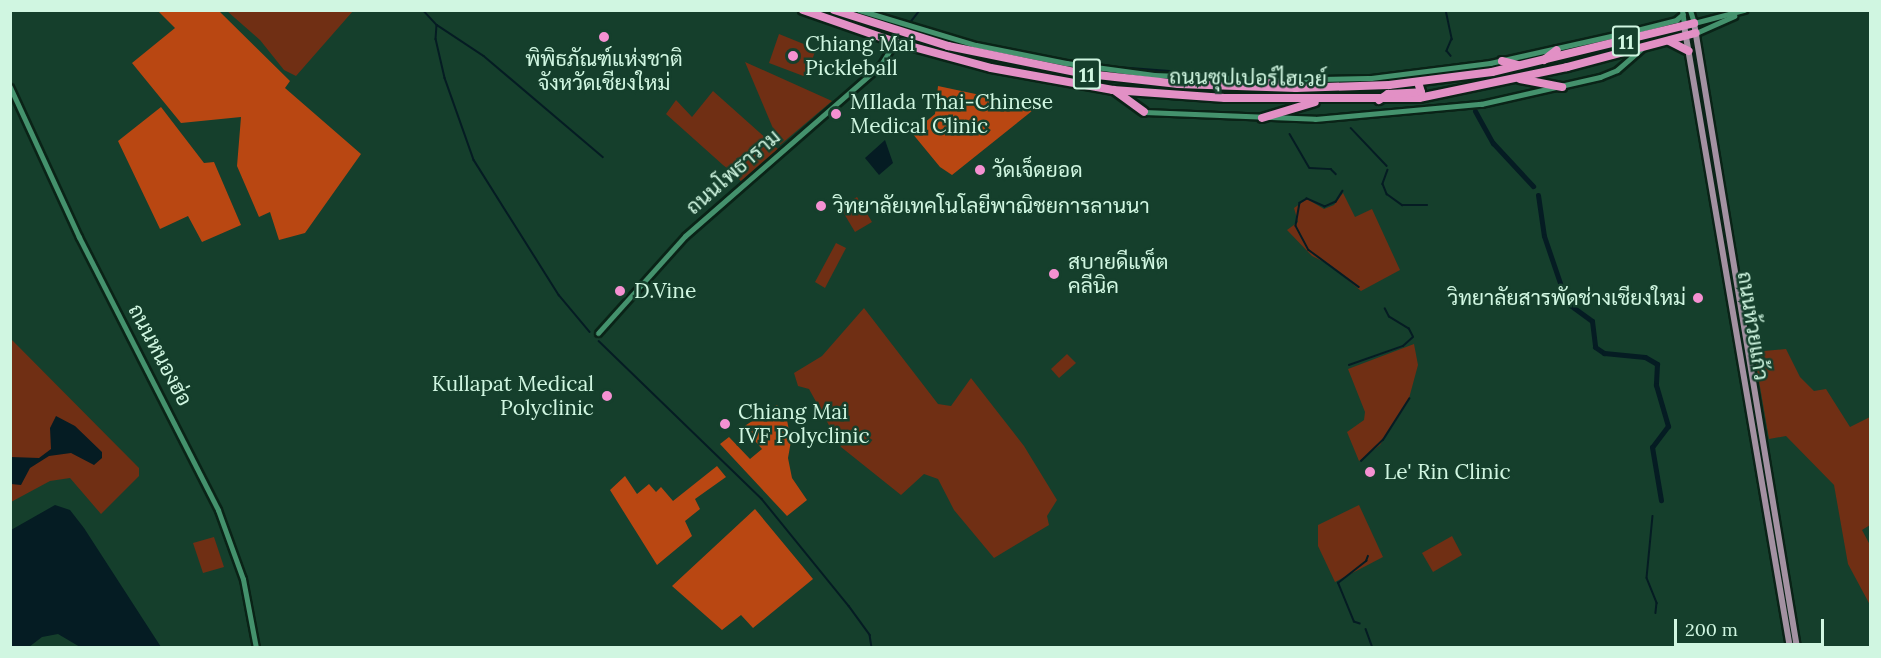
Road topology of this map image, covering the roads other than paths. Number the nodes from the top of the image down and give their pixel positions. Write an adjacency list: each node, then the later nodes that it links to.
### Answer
1 (804, 10): 14 (highway, ถนนซุปเปอร์ไฮเวย์ / 11)
2 (834, 10): 27 (highway, ถนนซุปเปอร์ไฮเวย์ / 11)
3 (859, 10): 23 (main road)
4 (1745, 10): 7 (main road, 11); 10 (main road, 11)
5 (1691, 12): 7 (main road); 8 (main road, ถนนห้วยแก้ว)
6 (1682, 13): 9 (main road, ถนนห้วยแก้ว); 17 (main road)
7 (1702, 21): 8 (main road, 11)
8 (1694, 23): 9 (highway, ถนนซุปเปอร์ไฮเวย์ / 11); 11 (main road, ถนนห้วยแก้ว)
9 (1684, 25): 12 (main road, ถนนห้วยแก้ว); 20 (highway, ถนนซุปเปอร์ไฮเวย์ / 11)
10 (1705, 29): 11 (main road, 11); 15 (main road)
11 (1696, 33): 12 (highway, ถนนซุปเปอร์ไฮเวย์ / 11); 15 (main road, ถนนห้วยแก้ว)
12 (1686, 36): 13 (highway, ถนนซุปเปอร์ไฮเวย์ / 11); 18 (main road, ถนนห้วยแก้ว)
13 (1668, 41): 16 (highway, ถนนซุปเปอร์ไฮเวย์ / 11); 18 (highway)
14 (895, 42): 28 (highway, ถนนซุปเปอร์ไฮเวย์ / 11); 35 (main road, ถนนโพธาราม)
15 (1698, 44): 33 (main road, ถนนห้วยแก้ว)
16 (1642, 48): 22 (highway, ถนนซุปเปอร์ไฮเวย์ / 11); 26 (main road)
17 (1557, 50): 19 (main road); 20 (highway)
18 (1689, 51): 34 (main road, ถนนห้วยแก้ว)
19 (1502, 61): 21 (highway); 23 (main road)
20 (1540, 63): 21 (highway, ถนนซุปเปอร์ไฮเวย์ / 11)
21 (1522, 66): 24 (highway, ถนนซุปเปอร์ไฮเวย์ / 11)
22 (1515, 78): 26 (highway); 30 (highway, ถนนซุปเปอร์ไฮเวย์ / 11)
23 (1257, 79): 27 (highway)
24 (1418, 82): 27 (highway, ถนนซุปเปอร์ไฮเวย์ / 11); 30 (highway)
25 (10, 87): 37 (main road, ถนนหนองฮ่อ)
26 (1562, 87): 32 (main road)
27 (1296, 88)
28 (1113, 90): 29 (highway, ถนนซุปเปอร์ไฮเวย์ / 11); 31 (highway)
29 (1322, 99): 30 (highway, ถนนซุปเปอร์ไฮเวย์ / 11); 32 (highway)
30 (1379, 100)
31 (1144, 112): 32 (main road)
32 (1262, 118)
33 (1741, 297): 34 (main road); 36 (main road, ถนนห้วยแก้ว)
34 (1732, 298): 36 (main road, ถนนห้วยแก้ว)
35 (598, 333)
36 (1763, 461): 38 (main road, ถนนห้วยแก้ว); 39 (main road, ถนนห้วยแก้ว)
37 (256, 648)
38 (1790, 648)
39 (1797, 648)

